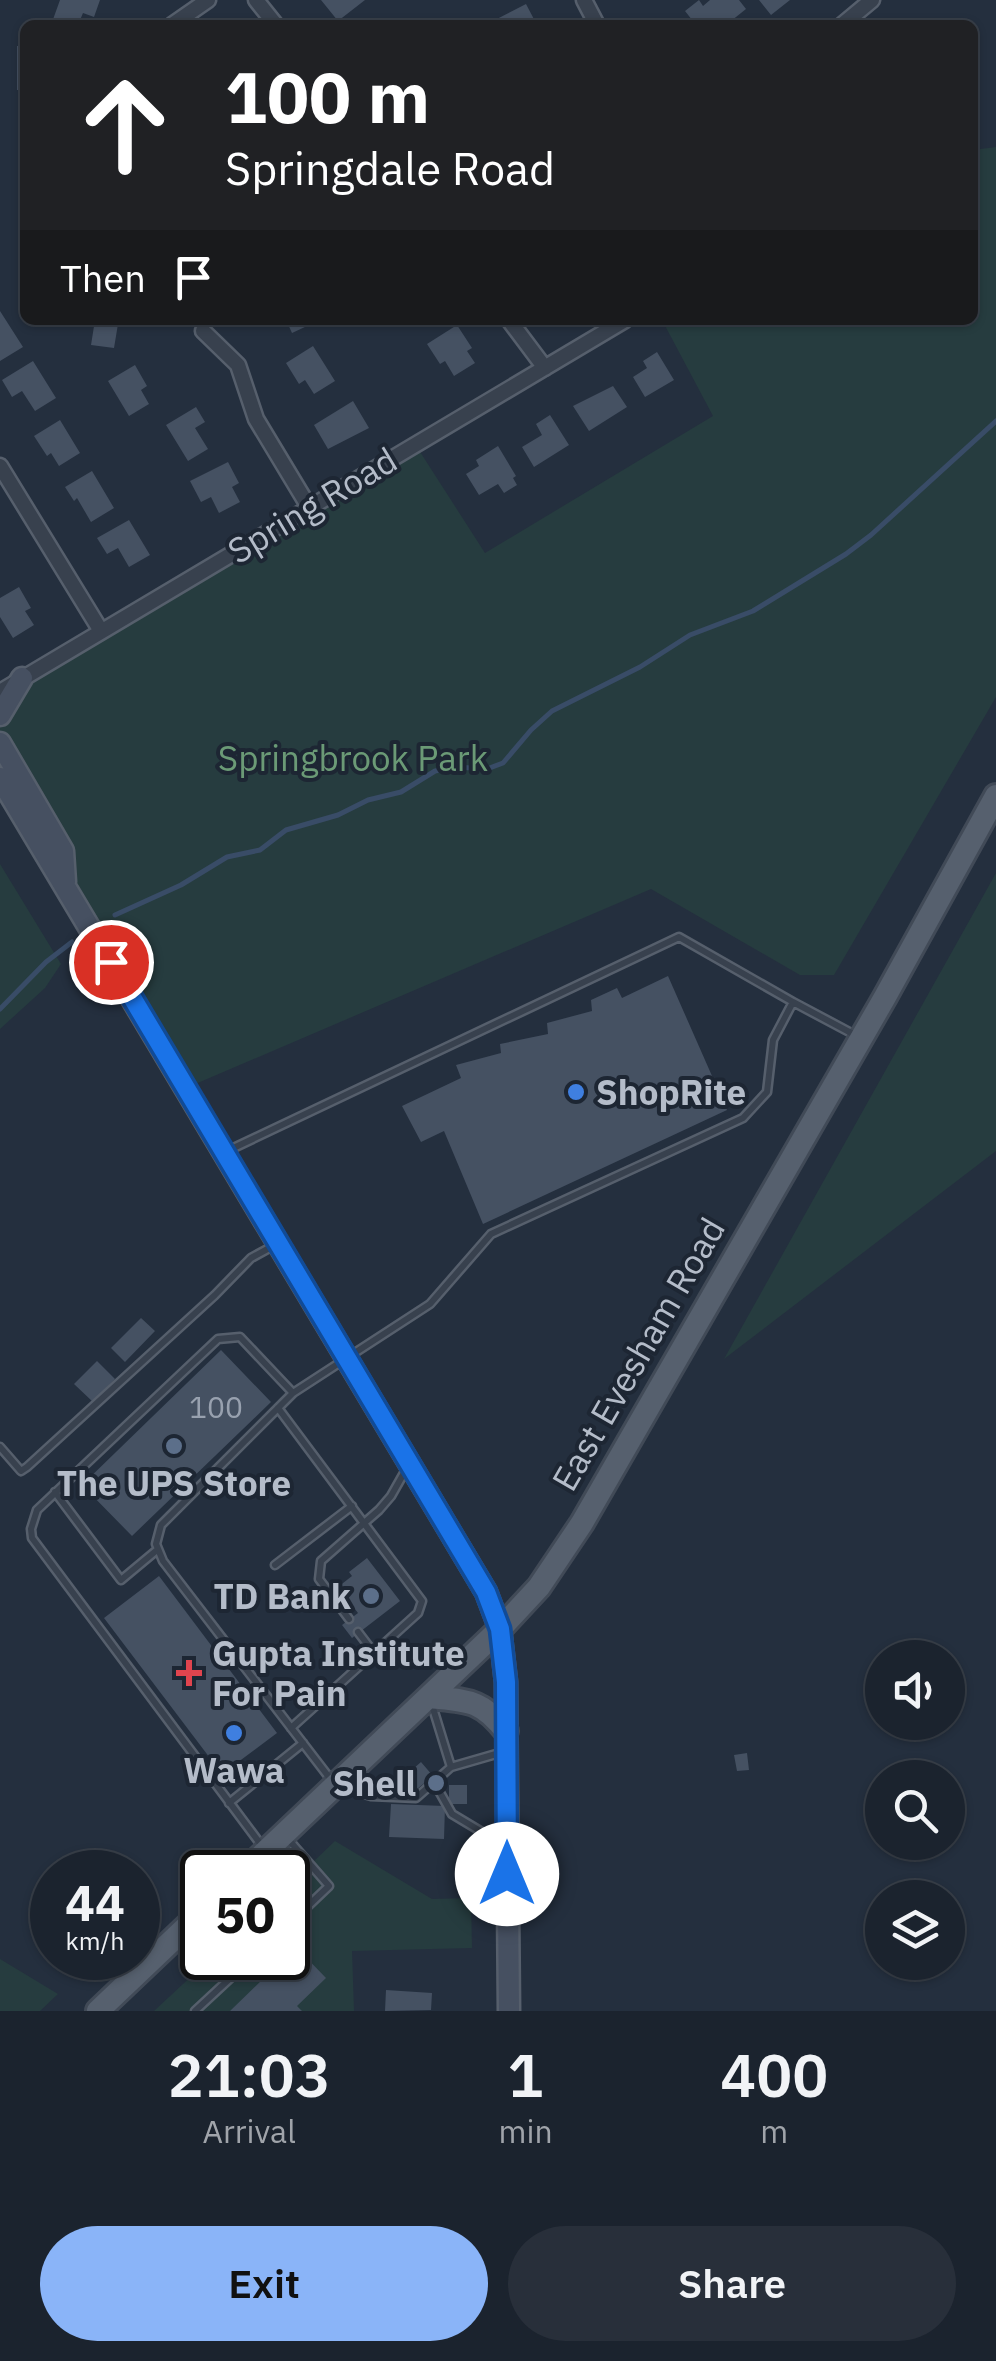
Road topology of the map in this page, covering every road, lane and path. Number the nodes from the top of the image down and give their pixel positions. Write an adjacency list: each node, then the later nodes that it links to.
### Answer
1 (208, 0): 4 (street)
2 (256, 0): 5 (street)
3 (872, 0): 6 (street)
4 (179, 20)
5 (272, 20)
6 (848, 20)
7 (512, 325): 10 (street)
8 (618, 325): 10 (street, Spring Road)
9 (203, 331): 12 (street)
10 (546, 368): 12 (street, Spring Road)
11 (0, 466): 13 (street)
12 (309, 507): 13 (street, Spring Road)
13 (101, 631): 14 (street, Spring Road)
14 (22, 678): 15 (street, Spring Road); 16 (main road)
15 (0, 692)
16 (0, 715)
17 (0, 743): 20 (main road)
18 (0, 778): 20 (main road)
19 (996, 796): 22 (main road, East Evesham Road)
20 (65, 884): 23 (main road)
21 (793, 1002): 22 (lane); 23 (lane); 25 (lane)
22 (860, 1038): 36 (main road, East Evesham Road)
23 (224, 1153): 24 (main road)
24 (278, 1243): 25 (main road); 28 (lane)
25 (346, 1358): 26 (lane); 29 (main road)
26 (293, 1393): 27 (lane); 30 (lane)
27 (278, 1408): 31 (lane); 33 (lane)
28 (0, 1447)
29 (409, 1462): 32 (lane); 36 (main road)
30 (56, 1492): 33 (lane); 46 (lane)
31 (352, 1506): 32 (lane); 34 (lane)
32 (365, 1524): 35 (lane); 38 (lane)
33 (157, 1550): 40 (lane)
34 (275, 1565)
35 (349, 1619)
36 (500, 1629): 39 (main road, East Evesham Road); 41 (main road)
37 (358, 1632): 38 (lane)
38 (374, 1653): 40 (lane)
39 (429, 1696): 41 (main road); 43 (lane); 45 (main road, East Evesham Road)
40 (292, 1728): 42 (lane)
41 (506, 1741): 43 (lane); 48 (main road)
42 (302, 1743): 45 (lane); 46 (lane)
43 (451, 1767): 44 (lane)
44 (434, 1782): 45 (lane); 48 (lane)
45 (336, 1786): 47 (main road, East Evesham Road)
46 (230, 1803): 49 (lane)
47 (284, 1835): 50 (main road, East Evesham Road); 51 (lane)
48 (507, 1847): 58 (main road)
49 (265, 1850)
50 (268, 1850)
51 (297, 1850)
52 (310, 1864): 53 (lane)
53 (310, 1904)
54 (180, 1933): 56 (main road)
55 (228, 1980): 57 (lane)
56 (98, 2011)
57 (194, 2011)
58 (509, 2011)

